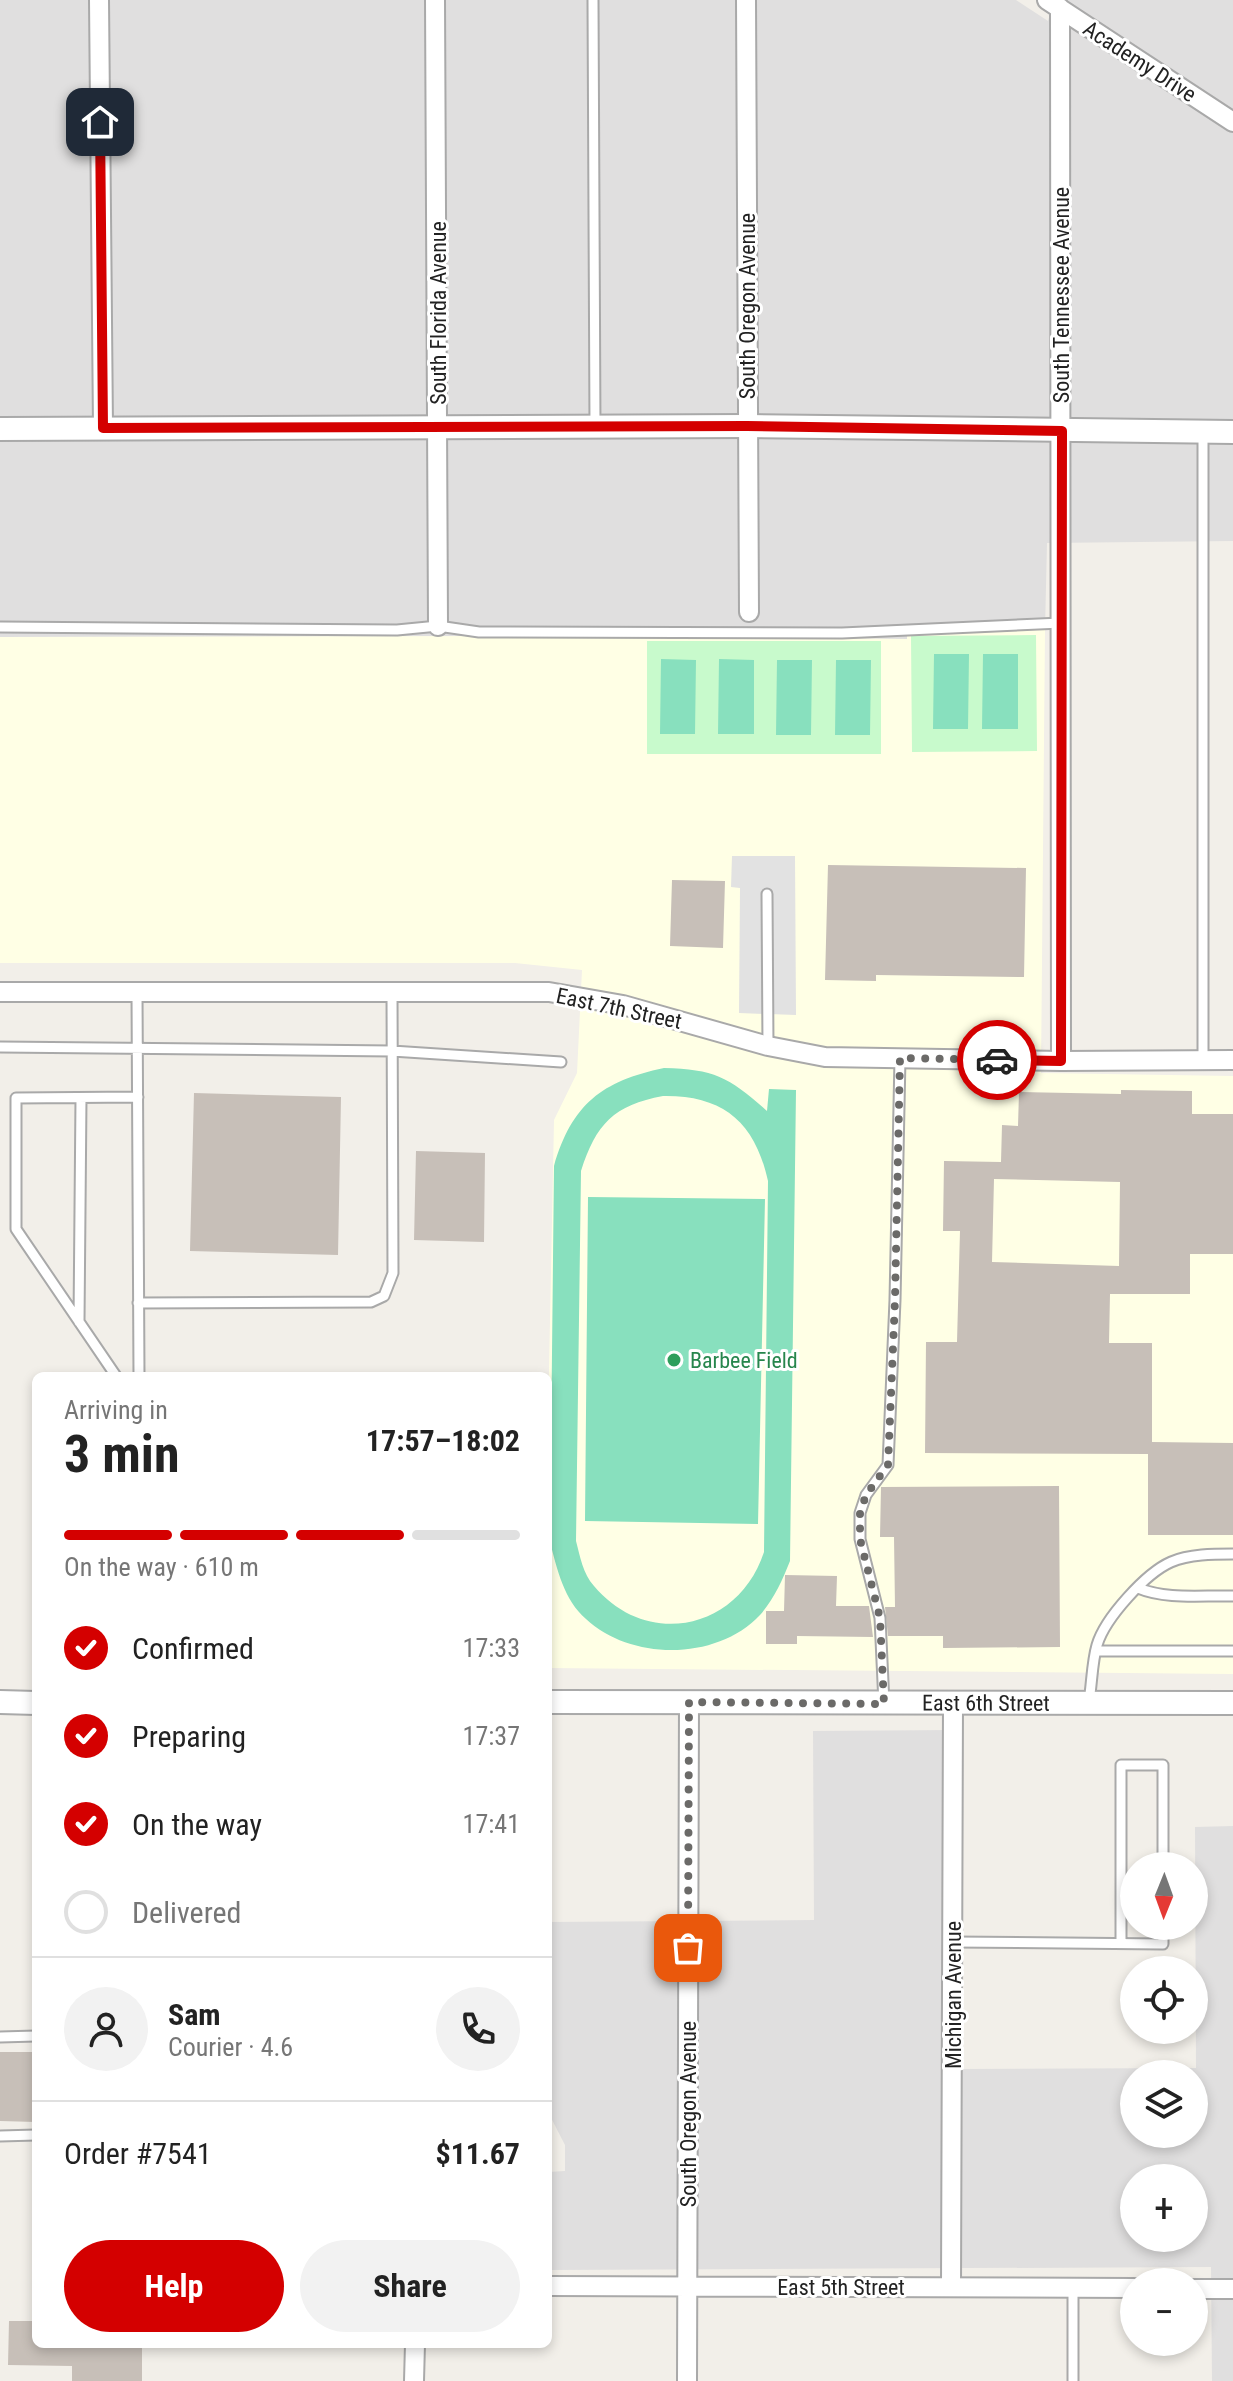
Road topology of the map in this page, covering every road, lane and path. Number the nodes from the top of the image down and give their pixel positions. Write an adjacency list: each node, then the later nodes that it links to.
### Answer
1 (99, 0): 10 (street)
2 (435, 0): 8 (street, South Florida Avenue)
3 (593, 0): 9 (lane)
4 (746, 0): 7 (street, South Oregon Avenue)
5 (1054, 4): 6 (street, Academy Drive); 12 (street, South Tennessee Avenue)
6 (1233, 122)
7 (747, 426): 9 (street); 12 (street); 15 (street, South Oregon Avenue)
8 (439, 427): 9 (street); 10 (street); 17 (street, South Florida Avenue)
9 (595, 427)
10 (103, 428): 11 (street)
11 (0, 429)
12 (1062, 431): 13 (street); 16 (street, South Tennessee Avenue)
13 (1203, 432): 14 (street); 28 (lane)
14 (1233, 432)
15 (749, 612)
16 (1061, 623): 17 (lane); 30 (street, South Tennessee Avenue)
17 (438, 626): 18 (lane)
18 (0, 627)
19 (767, 894): 23 (lane)
20 (0, 992): 21 (street, East 7th Street)
21 (137, 992): 22 (street, East 7th Street); 25 (lane)
22 (392, 992): 23 (street, East 7th Street); 26 (lane)
23 (768, 1046): 27 (street, East 7th Street)
24 (0, 1047): 25 (lane)
25 (137, 1047): 26 (lane); 32 (lane)
26 (392, 1051): 31 (lane); 34 (lane)
27 (900, 1058): 30 (street, East 7th Street); 48 (lane)
28 (1203, 1060): 29 (street, East 7th Street); 30 (street, East 7th Street)
29 (1233, 1060)
30 (1061, 1061)
31 (561, 1062)
32 (138, 1097): 33 (lane); 34 (lane)
33 (81, 1098): 35 (lane); 35 (lane)
34 (138, 1303): 37 (lane)
35 (79, 1322): 36 (lane)
36 (113, 1372)
37 (139, 1372)
38 (1233, 1554): 39 (lane)
39 (1138, 1588): 40 (lane); 41 (lane)
40 (1233, 1596)
41 (1097, 1651): 42 (lane); 49 (lane)
42 (1233, 1651)
43 (0, 1702): 46 (street)
44 (552, 1702): 45 (street, East 6th Street)
45 (689, 1702): 48 (street, East 6th Street); 62 (street, South Oregon Avenue)
46 (32, 1703)
47 (1233, 1703): 49 (street, East 6th Street)
48 (884, 1704): 50 (street, East 6th Street)
49 (1089, 1704): 50 (street, East 6th Street)
50 (953, 1705): 54 (street, Michigan Avenue)
51 (1121, 1852): 52 (lane)
52 (1163, 1852)
53 (1163, 1940): 55 (lane)
54 (953, 1942): 55 (lane); 61 (street, Michigan Avenue)
55 (1121, 1943)
56 (32, 2036): 57 (lane)
57 (0, 2037)
58 (32, 2135): 59 (lane)
59 (0, 2136)
60 (552, 2286): 62 (street, East 5th Street)
61 (951, 2286): 62 (street, East 5th Street); 63 (street, East 5th Street)
62 (687, 2287): 69 (street, South Oregon Avenue)
63 (1073, 2287): 64 (street, East 5th Street); 70 (lane)
64 (1120, 2288)
65 (1208, 2289): 66 (street)
66 (1233, 2289)
67 (415, 2348): 68 (street)
68 (414, 2381)
69 (687, 2381)
70 (1073, 2381)

